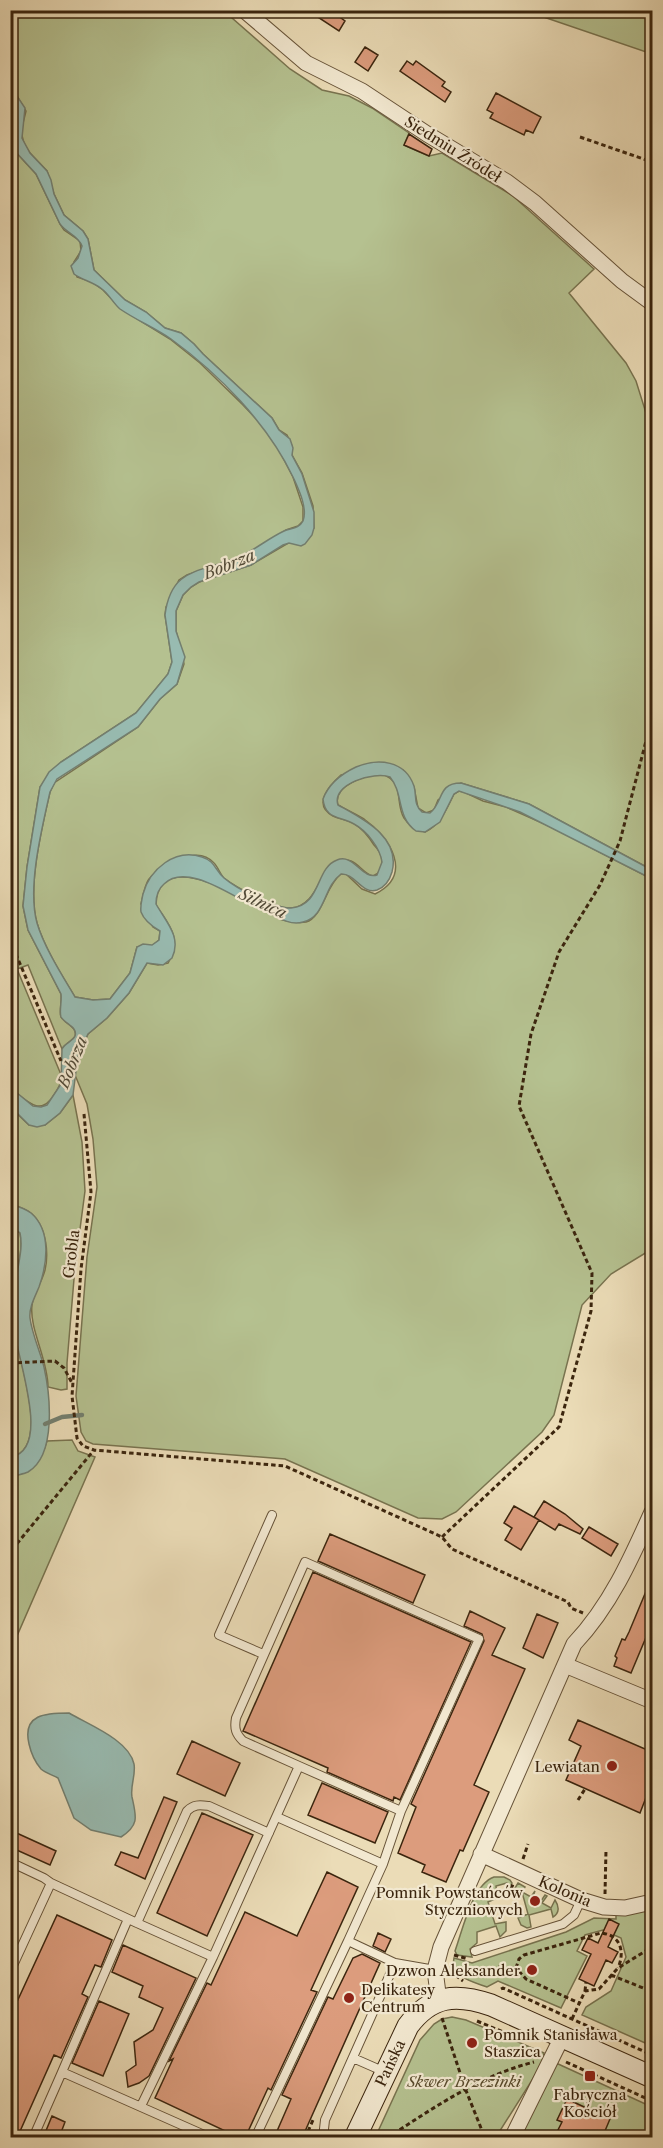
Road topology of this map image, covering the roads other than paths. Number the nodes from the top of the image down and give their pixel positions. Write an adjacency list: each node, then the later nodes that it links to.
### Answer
1 (244, 10): 2 (street, Siedmiu Źródeł)
2 (652, 303)
3 (652, 1512): 6 (street)
4 (272, 1515): 5 (lane)
5 (264, 1654): 8 (lane); 9 (lane)
6 (565, 1665): 7 (street); 12 (street)
7 (652, 1701)
8 (299, 1766): 9 (lane); 10 (lane)
9 (401, 1811): 14 (lane)
10 (277, 1817): 11 (lane); 14 (lane)
11 (269, 1833): 19 (lane); 22 (lane)
12 (481, 1854): 16 (street, Kolonia); 24 (street)
13 (10, 1862): 15 (lane)
14 (383, 1864): 20 (lane)
15 (51, 1883): 18 (lane); 25 (lane)
16 (581, 1900): 17 (street, Kolonia); 21 (lane)
17 (652, 1902)
18 (128, 1919): 19 (lane); 29 (lane)
19 (137, 1923): 22 (lane)
20 (348, 1941): 23 (lane); 35 (lane)
21 (475, 1951)
22 (213, 1957): 32 (lane)
23 (395, 1963): 24 (lane); 28 (lane)
24 (435, 1970): 26 (street)
25 (10, 1972)
26 (437, 2010): 27 (main road); 30 (main road, Pańska)
27 (561, 2042): 31 (main road); 38 (street)
28 (353, 2058): 30 (lane); 36 (lane)
29 (62, 2072): 32 (lane); 33 (lane)
30 (386, 2072): 37 (main road, Pańska)
31 (652, 2077)
32 (141, 2106): 34 (lane)
33 (33, 2138)
34 (212, 2138)
35 (255, 2138)
36 (323, 2138)
37 (355, 2138)
38 (512, 2138)

